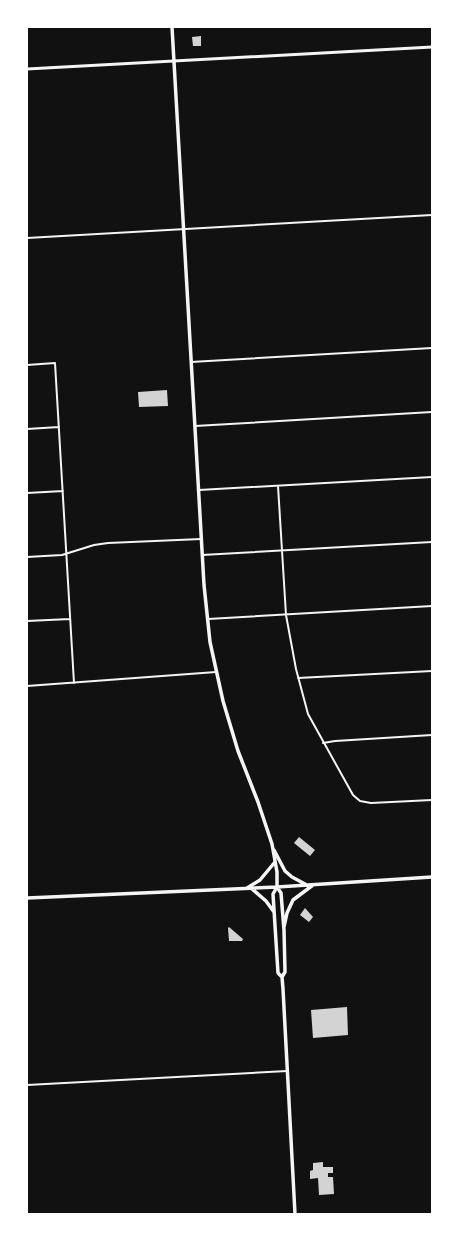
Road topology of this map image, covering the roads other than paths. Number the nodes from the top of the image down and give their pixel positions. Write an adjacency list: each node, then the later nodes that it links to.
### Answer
1 (172, 27): 3 (main road)
2 (432, 47): 3 (street)
3 (174, 61): 4 (street); 6 (main road)
4 (27, 69)
5 (432, 215): 6 (street)
6 (183, 229): 7 (street); 9 (main road)
7 (27, 238)
8 (432, 348): 9 (street)
9 (191, 362): 12 (main road)
10 (27, 365): 13 (street)
11 (432, 412): 12 (street)
12 (195, 426): 17 (main road)
13 (59, 427): 14 (street); 18 (street)
14 (27, 429)
15 (432, 477): 16 (street)
16 (278, 486): 17 (street); 22 (street)
17 (198, 490): 20 (main road)
18 (62, 492): 19 (street); 23 (street)
19 (27, 493)
20 (201, 539): 23 (street); 24 (main road)
21 (432, 542): 22 (street)
22 (282, 550): 24 (street); 27 (street)
23 (66, 554): 25 (street); 28 (street)
24 (202, 555): 29 (main road)
25 (27, 557)
26 (432, 606): 27 (street)
27 (286, 615): 29 (street); 33 (street)
28 (70, 619): 30 (street); 34 (street)
29 (208, 619): 32 (main road)
30 (27, 621)
31 (432, 671): 33 (street)
32 (216, 672): 34 (street); 39 (main road)
33 (298, 678): 37 (street)
34 (74, 683): 35 (street)
35 (27, 686)
36 (432, 735): 37 (street)
37 (323, 743): 38 (street)
38 (432, 800)
39 (273, 848): 40 (main road); 43 (main road)
40 (275, 862): 44 (main road); 45 (main road)
41 (432, 877): 42 (main road)
42 (314, 884): 43 (main road); 51 (main road)
43 (306, 885): 44 (main road)
44 (277, 887): 46 (main road); 48 (main road); 50 (main road)
45 (245, 888): 46 (main road); 47 (main road)
46 (251, 888): 48 (main road)
47 (27, 898)
48 (274, 912): 49 (main road)
49 (274, 922): 50 (main road); 52 (main road)
50 (283, 922): 51 (main road)
51 (284, 930): 52 (main road)
52 (282, 978): 53 (main road)
53 (288, 1071): 54 (street); 55 (main road)
54 (27, 1085)
55 (295, 1214)

